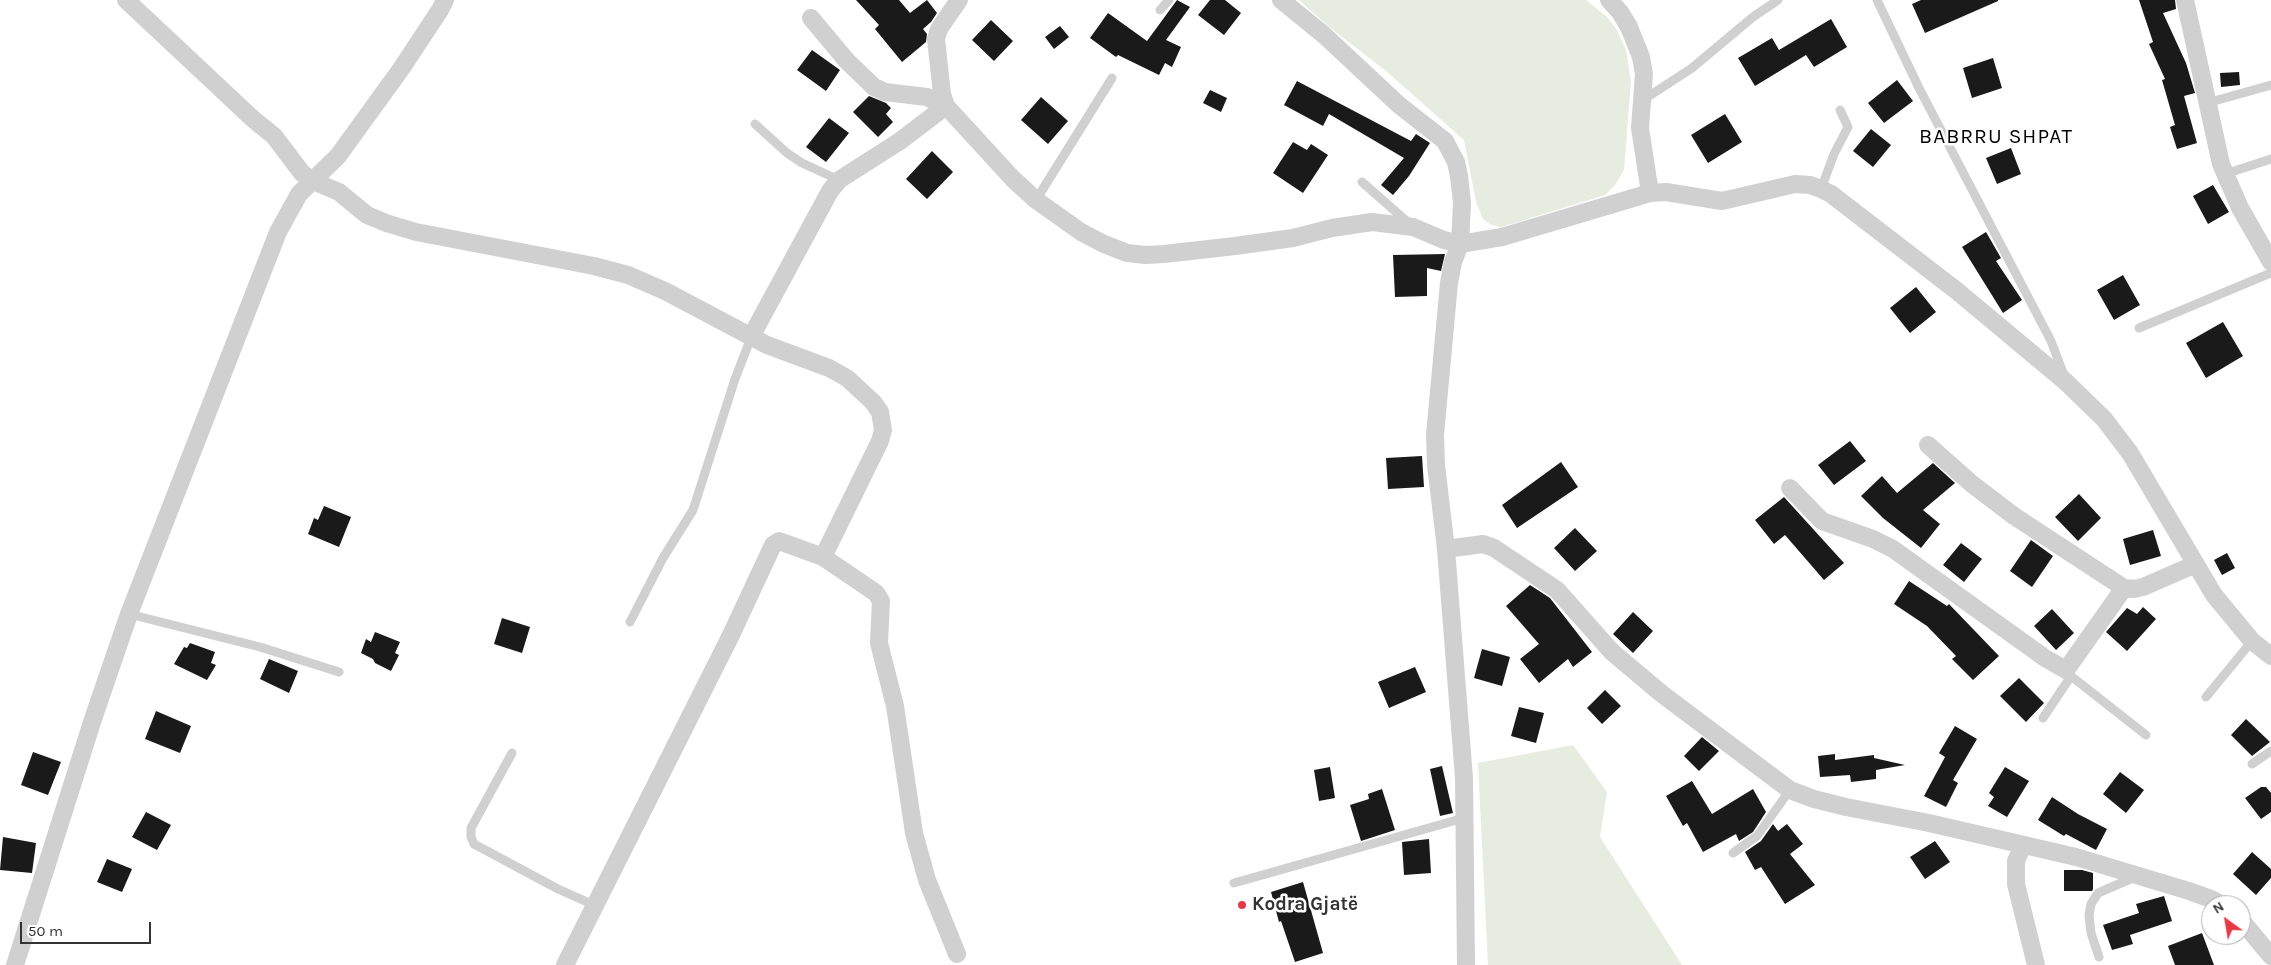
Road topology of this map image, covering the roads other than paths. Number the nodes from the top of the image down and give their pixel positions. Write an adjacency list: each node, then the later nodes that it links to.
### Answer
1 (126, 0): 22 (street)
2 (445, 0): 22 (street)
3 (959, 0): 16 (street)
4 (1169, 0): 10 (lane)
5 (1281, 0): 28 (street)
6 (1609, 0): 14 (street)
7 (1778, 0): 14 (lane)
8 (1877, 0): 33 (lane)
9 (2185, 0): 15 (street)
10 (1160, 10)
11 (811, 18): 16 (street)
12 (1112, 78): 26 (lane)
13 (2271, 85): 15 (lane)
14 (1643, 100): 25 (street)
15 (2207, 103): 20 (street)
16 (946, 106): 21 (street); 26 (street)
17 (1840, 110): 24 (lane)
18 (755, 124): 21 (lane)
19 (2271, 159): 20 (lane)
20 (2225, 174): 29 (street)
21 (839, 180): 32 (street)
22 (313, 181): 32 (street); 40 (street)
23 (1362, 182): 27 (lane)
24 (1821, 189): 25 (street); 33 (street)
25 (1650, 193): 28 (street)
26 (1036, 200): 27 (street)
27 (1413, 227): 28 (street)
28 (1460, 244): 36 (street)
29 (2271, 262)
30 (2271, 273): 31 (lane)
31 (2140, 328)
32 (752, 336): 37 (street); 41 (lane)
33 (2066, 382): 38 (street)
34 (1928, 445): 39 (street)
35 (1790, 488): 45 (street)
36 (1446, 549): 52 (street); 53 (street)
37 (824, 557): 59 (street); 61 (street)
38 (2196, 564): 39 (street); 42 (street)
39 (2124, 588): 45 (street)
40 (129, 614): 44 (lane); 64 (street)
41 (630, 622)
42 (2252, 641): 43 (street); 46 (lane)
43 (2271, 656)
44 (339, 672)
45 (2069, 673): 47 (lane); 48 (lane)
46 (2206, 696)
47 (2043, 718)
48 (2146, 735)
49 (2271, 751): 51 (lane)
50 (512, 753): 59 (lane)
51 (2252, 764)
52 (1790, 790): 54 (street); 55 (lane)
53 (1464, 818): 57 (lane); 66 (street)
54 (2023, 845): 56 (street); 67 (street)
55 (1733, 853)
56 (2138, 876): 58 (street); 63 (lane)
57 (1234, 883)
58 (2201, 895)
59 (596, 906): 65 (street)
60 (2251, 932): 62 (street)
61 (957, 954)
62 (2271, 956)
63 (2099, 957)
64 (15, 965)
65 (565, 965)
66 (1466, 965)
67 (2036, 965)

